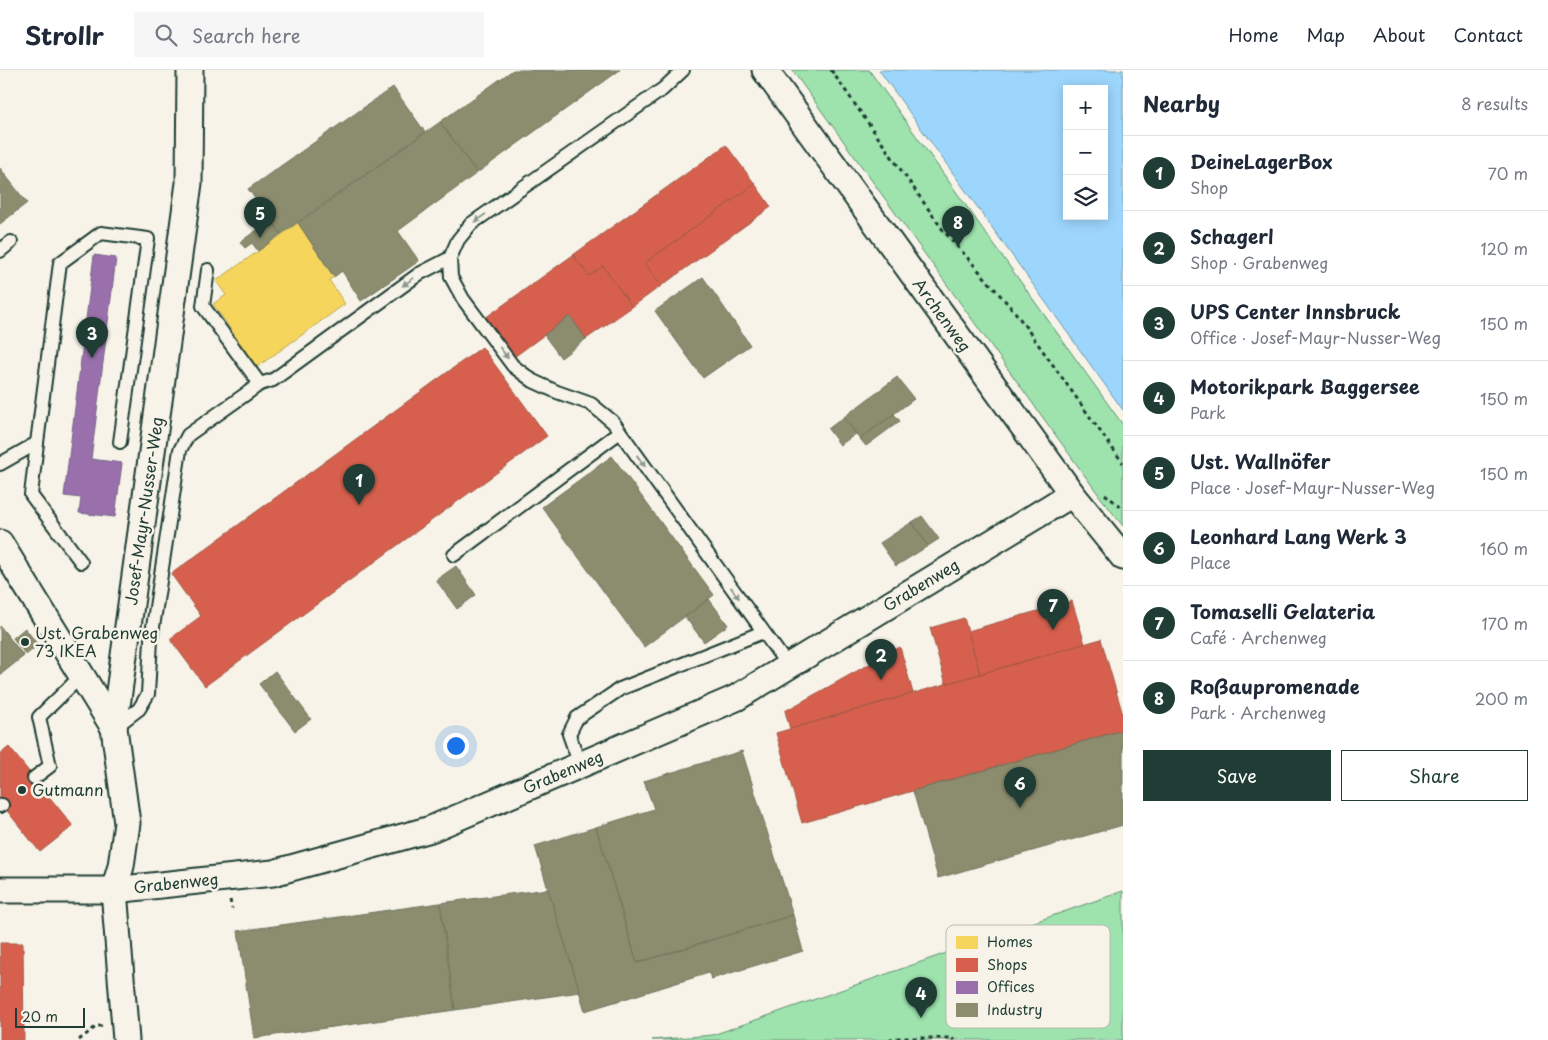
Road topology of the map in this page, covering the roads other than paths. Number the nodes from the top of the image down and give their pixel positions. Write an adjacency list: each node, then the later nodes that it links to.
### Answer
1 (190, 70): 21 (street, Josef-Mayr-Nusser-Weg)
2 (683, 70): 6 (lane, one-way to 6)
3 (765, 70): 13 (street, Archenweg)
4 (11, 242): 5 (lane)
5 (0, 251)
6 (450, 258): 8 (lane, one-way to 8); 9 (lane, one-way to 9)
7 (208, 270): 8 (lane)
8 (260, 384): 21 (lane)
9 (620, 432): 15 (lane); 18 (lane, one-way to 18)
10 (120, 442): 11 (lane)
11 (37, 443): 12 (lane); 17 (lane)
12 (0, 464)
13 (1072, 494): 16 (street, Archenweg); 19 (street, Grabenweg)
14 (0, 543): 20 (street)
15 (454, 555)
16 (1123, 557)
17 (81, 562)
18 (762, 632): 19 (lane); 22 (lane)
19 (788, 666): 22 (street, Grabenweg)
20 (82, 675): 21 (street); 23 (lane)
21 (114, 728): 25 (street, Josef-Mayr-Nusser-Weg)
22 (580, 765): 25 (street, Grabenweg)
23 (34, 778)
24 (0, 890): 25 (street, Grabenweg)
25 (114, 890): 26 (street, Josef-Mayr-Nusser-Weg)
26 (126, 1040)

